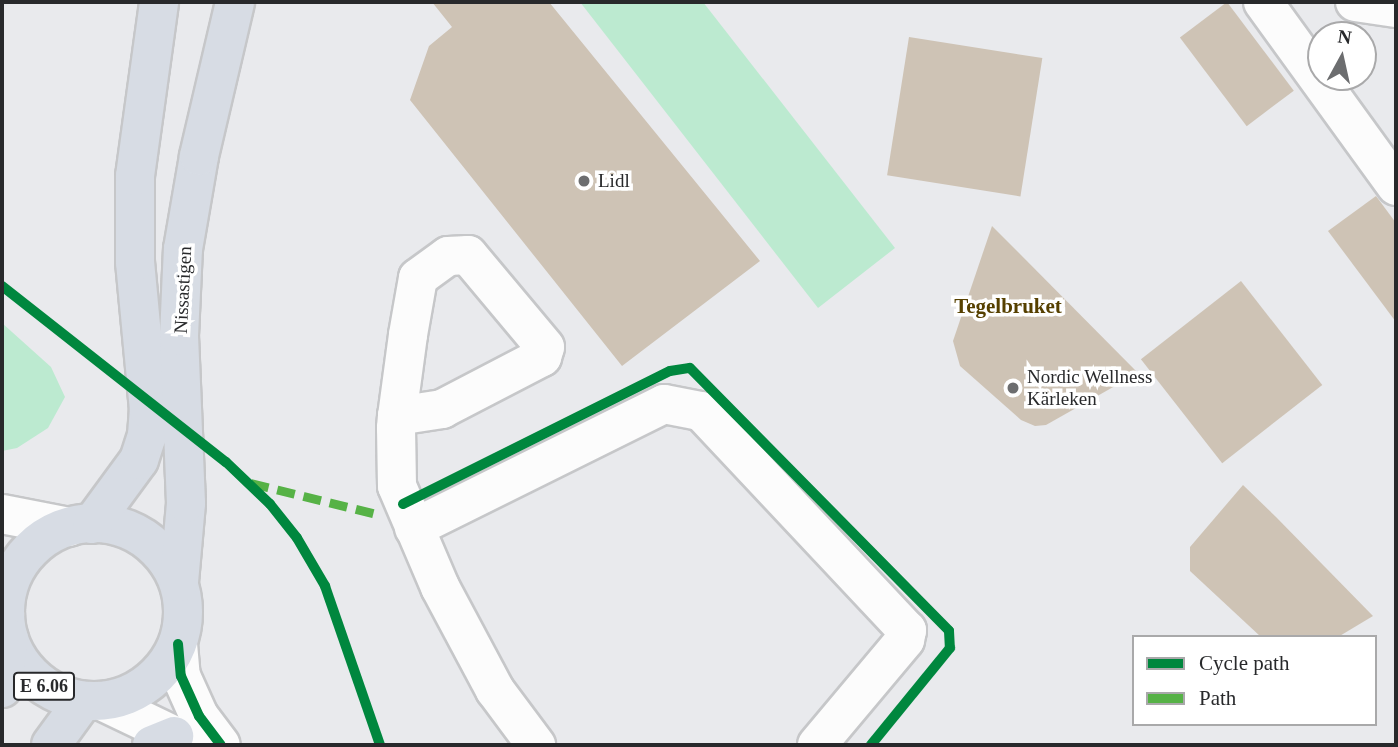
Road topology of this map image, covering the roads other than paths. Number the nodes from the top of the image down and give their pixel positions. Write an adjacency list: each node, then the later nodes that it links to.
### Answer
1 (159, 2): 9 (highway, E 6.06)
2 (235, 2): 11 (highway, Nissastigen / E 6.06)
3 (1263, 2): 6 (street)
4 (1355, 2): 5 (street)
5 (1396, 8)
6 (1396, 186)
7 (397, 416): 7 (street); 10 (street)
8 (2, 514): 9 (street)
9 (80, 525): 11 (highway, E 6.06); 12 (highway, E 6.06)
10 (414, 528): 19 (street); 20 (street)
11 (178, 582): 13 (highway, E 6.06)
12 (5, 620): 14 (highway, E 6.06); 15 (highway, E 6.06)
13 (178, 644): 15 (highway, E 6.06); 18 (street)
14 (2, 688)
15 (92, 701): 16 (street); 17 (highway, E 6.06)
16 (173, 742)
17 (51, 745)
18 (221, 745)
19 (536, 745)
20 (817, 745)

